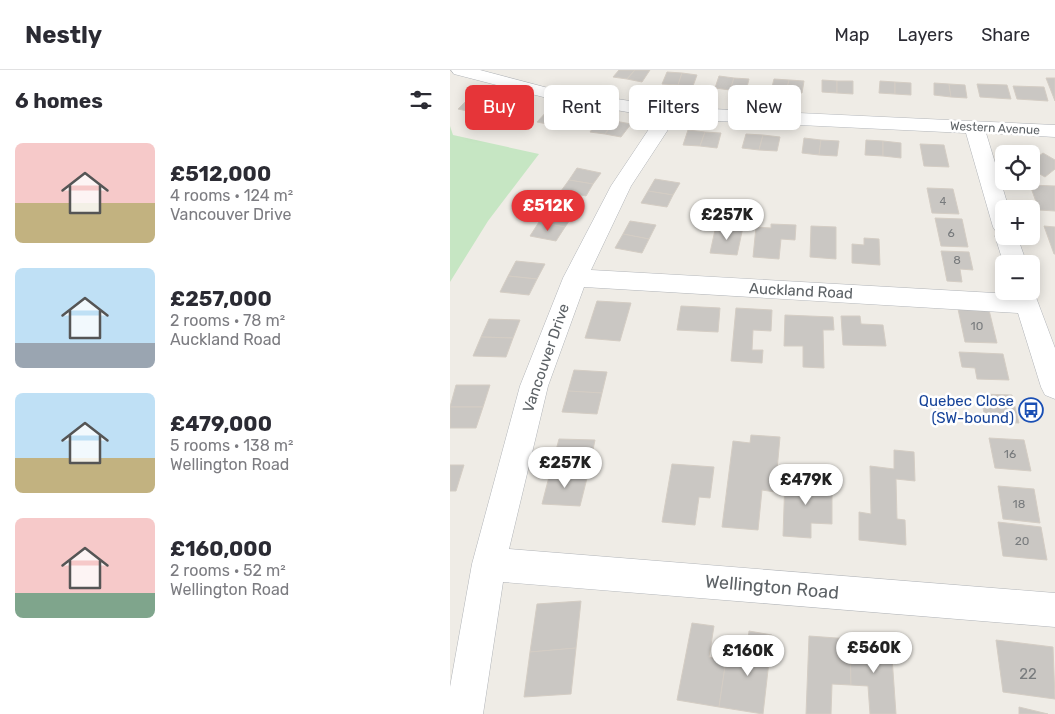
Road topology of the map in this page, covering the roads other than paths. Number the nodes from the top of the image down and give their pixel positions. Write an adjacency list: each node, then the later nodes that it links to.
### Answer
1 (460, 70): 2 (street, Western Avenue)
2 (629, 107)
3 (718, 115): 4 (street, Western Avenue)
4 (974, 127): 6 (street, Western Avenue); 7 (street)
5 (658, 130): 8 (street, Vancouver Drive)
6 (1055, 131)
7 (996, 200)
8 (575, 278): 9 (street, Auckland Road); 12 (street, Vancouver Drive)
9 (995, 296)
10 (1026, 300): 11 (street)
11 (1055, 387)
12 (489, 564): 13 (street, Wellington Road); 14 (street, Vancouver Drive)
13 (1055, 610)
14 (464, 714)

